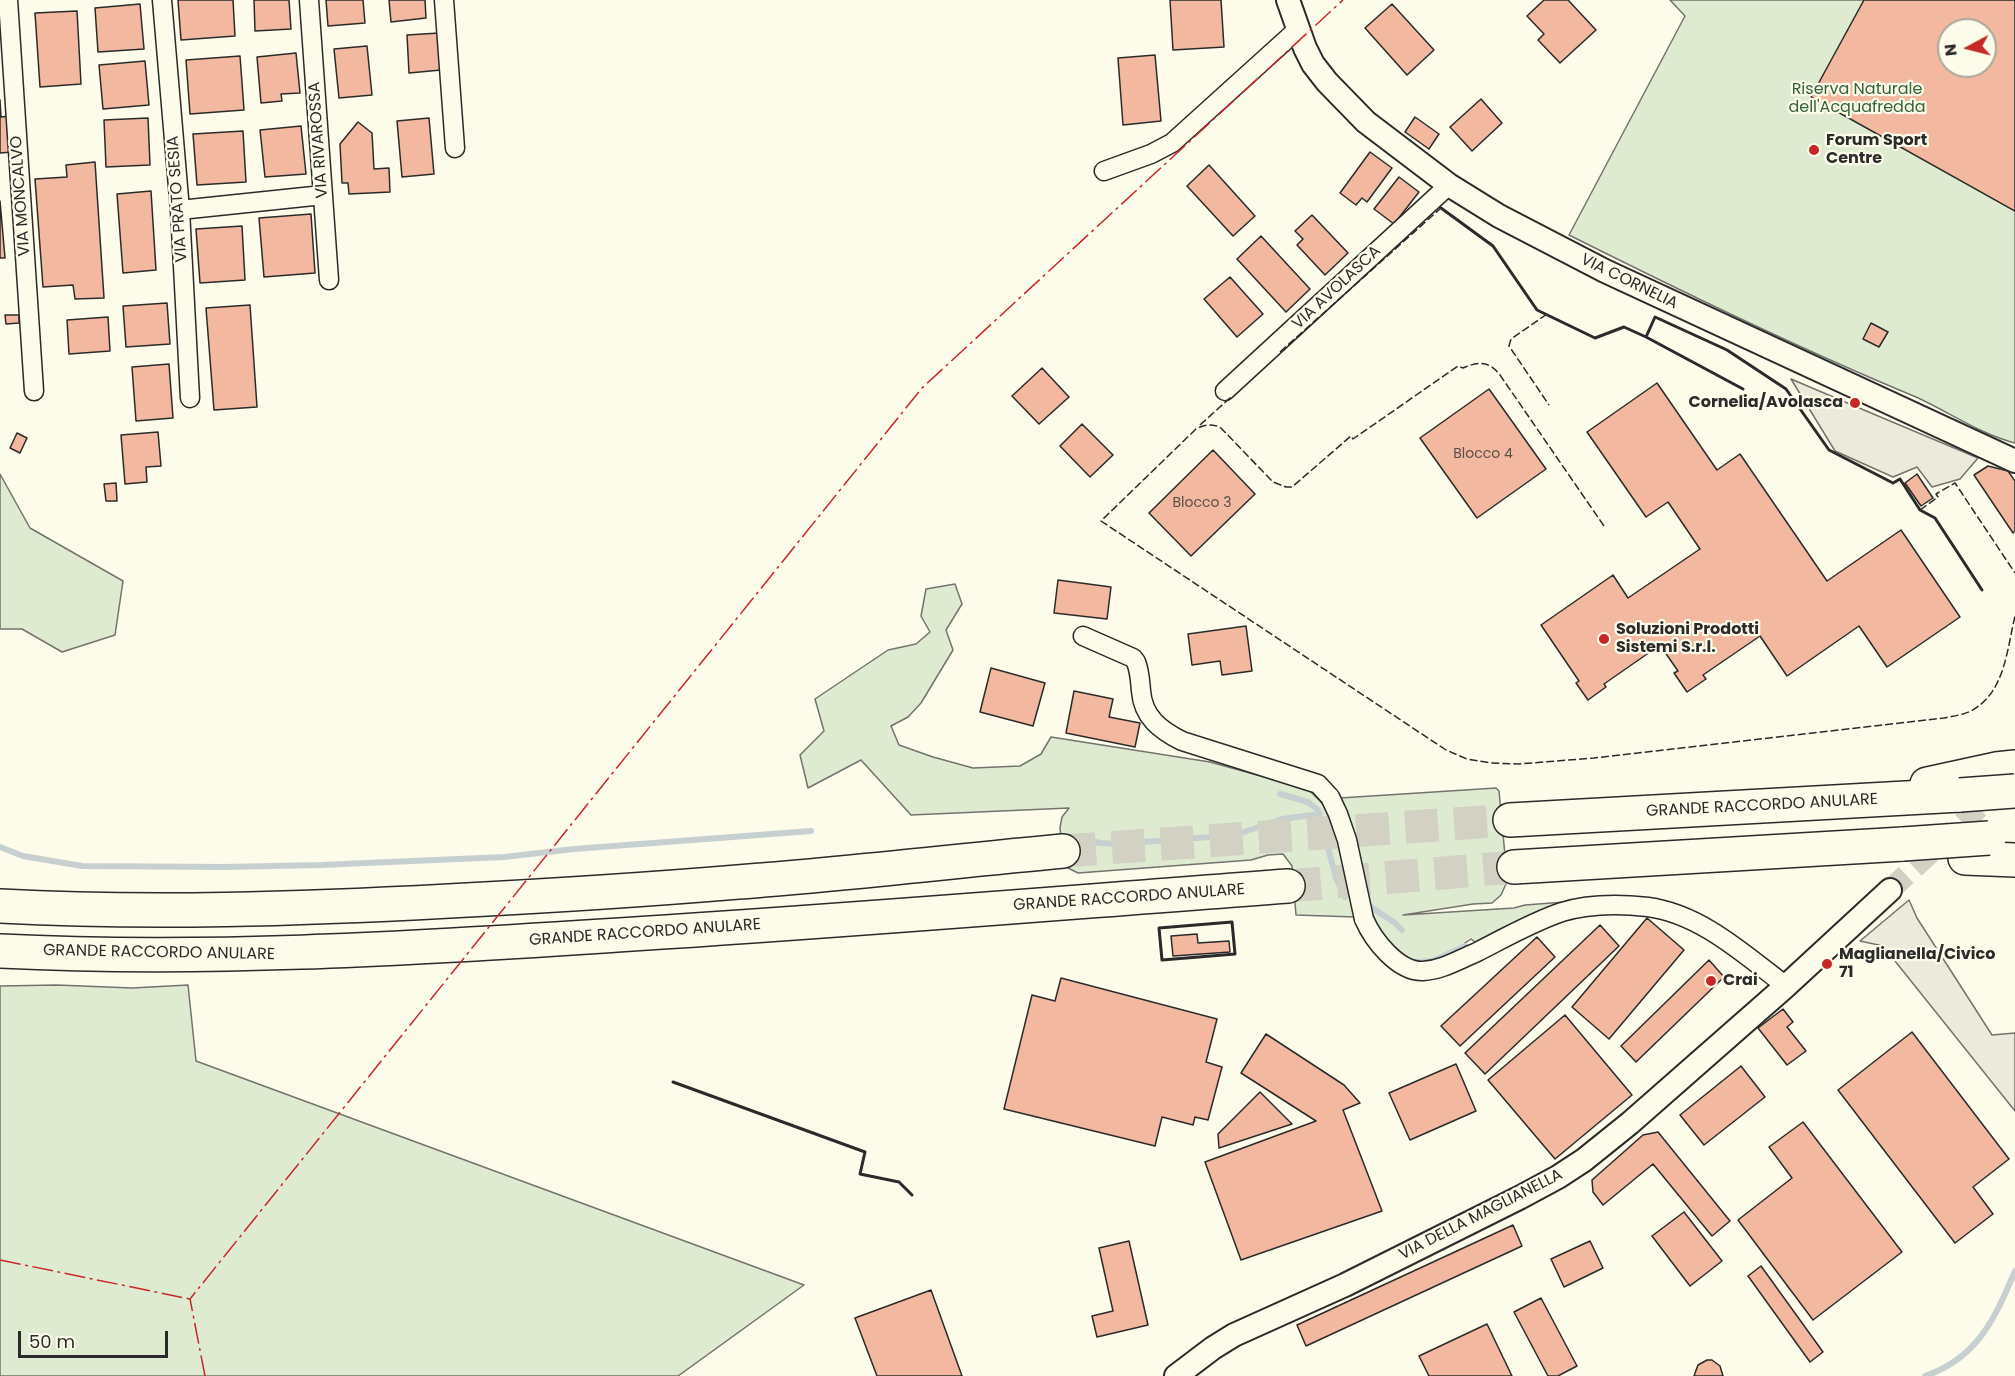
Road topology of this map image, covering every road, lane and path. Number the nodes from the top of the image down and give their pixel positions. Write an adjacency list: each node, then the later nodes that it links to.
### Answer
1 (8, 0): 13 (street, VIA MONCALVO)
2 (162, 0): 11 (street, VIA PRATO SESIA)
3 (309, 0): 10 (street, VIA RIVAROSSA)
4 (444, 0): 7 (street)
5 (1288, 0): 6 (street, VIA CORNELIA)
6 (1297, 30): 8 (street); 9 (street, VIA CORNELIA)
7 (455, 148)
8 (1104, 171)
9 (1449, 185): 14 (street, VIA AVOLASCA); 16 (street, VIA CORNELIA)
10 (323, 195): 11 (street); 12 (street, VIA RIVAROSSA)
11 (180, 210): 15 (street, VIA PRATO SESIA)
12 (330, 280)
13 (34, 391)
14 (1226, 391)
15 (190, 398)
16 (2015, 461)
17 (1083, 636): 30 (street, bridge)
18 (1999, 769): 20 (highway)
19 (2015, 791): 20 (highway, GRANDE RACCORDO ANULARE, bridge)
20 (1843, 801): 21 (highway, GRANDE RACCORDO ANULARE)
21 (1510, 819)
22 (1990, 844): 24 (highway); 25 (highway)
23 (1063, 851): 28 (highway)
24 (2015, 860)
25 (1514, 867)
26 (1288, 886): 29 (highway, GRANDE RACCORDO ANULARE)
27 (1890, 890): 30 (street, VIA DELLA MAGLIANELLA)
28 (0, 906)
29 (0, 951)
30 (1786, 986): 31 (street, VIA DELLA MAGLIANELLA)
31 (1176, 1376)

